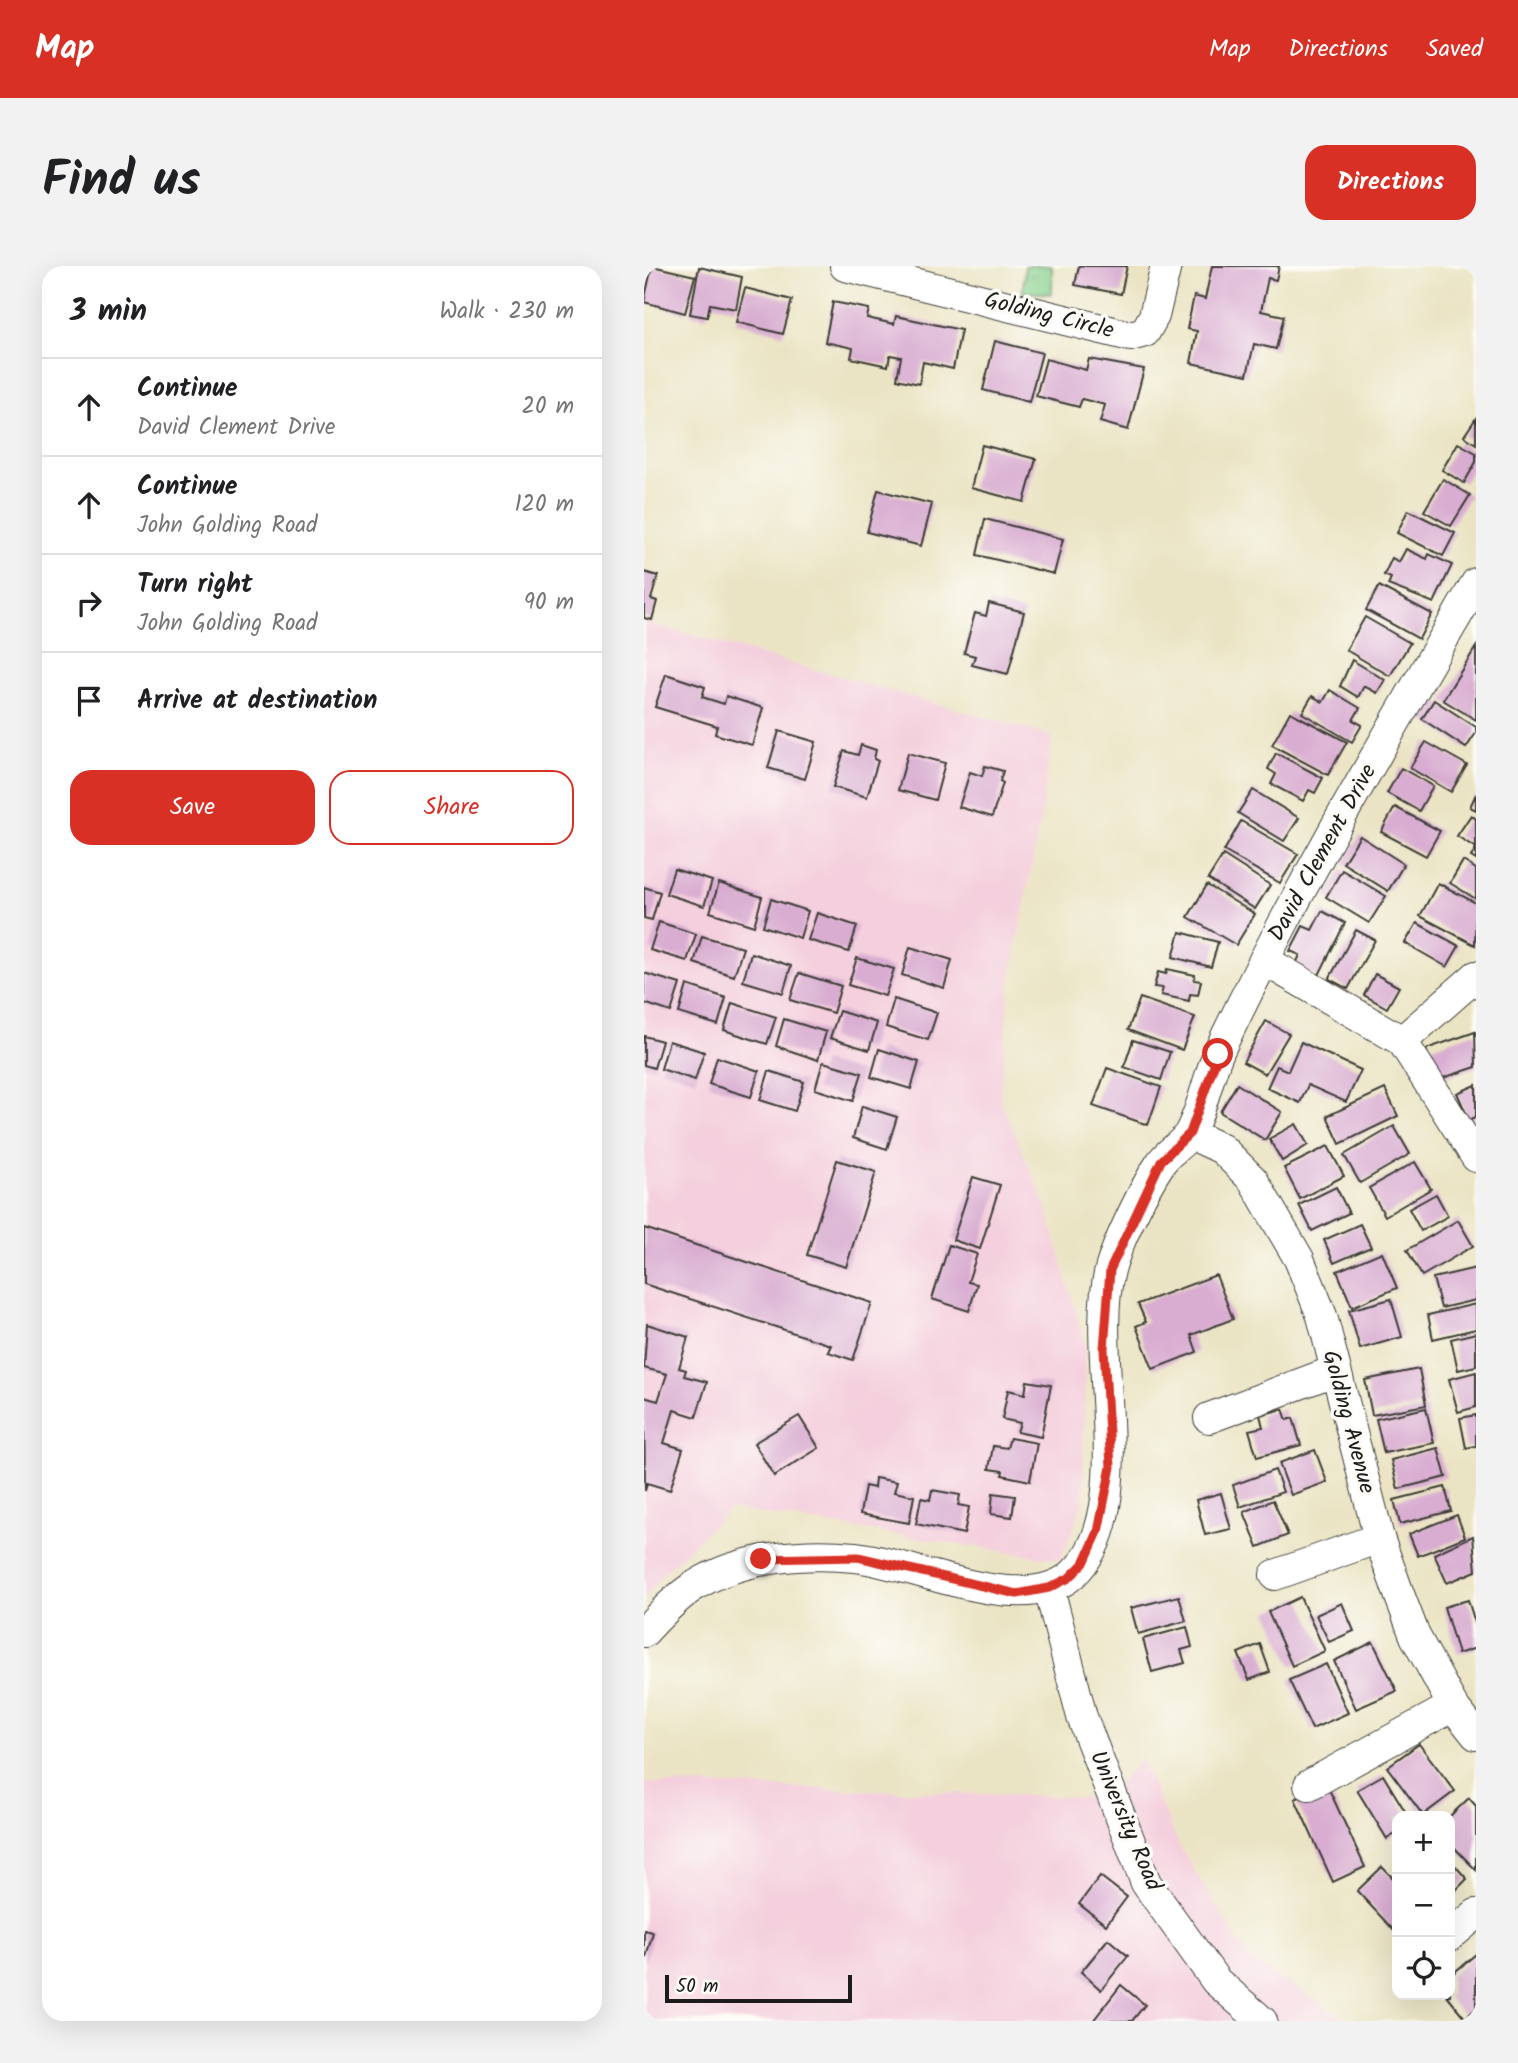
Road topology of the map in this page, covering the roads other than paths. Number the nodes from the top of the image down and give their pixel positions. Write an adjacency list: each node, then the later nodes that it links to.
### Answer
1 (845, 266): 2 (street, Golding Circle)
2 (1166, 266)
3 (1476, 583): 4 (street, David Clement Drive)
4 (1264, 960): 6 (street); 7 (street, David Clement Drive)
5 (1476, 976): 6 (street)
6 (1402, 1041): 8 (street)
7 (1190, 1133): 9 (street, Golding Avenue); 13 (street)
8 (1476, 1157)
9 (1334, 1371): 10 (street); 11 (street, Golding Avenue)
10 (1209, 1419)
11 (1379, 1538): 12 (street); 15 (street, Golding Avenue)
12 (1275, 1574)
13 (1049, 1588): 14 (street); 20 (street, University Road)
14 (644, 1632)
15 (1453, 1706): 16 (street, Golding Avenue); 17 (street)
16 (1476, 1735)
17 (1309, 1785)
18 (1476, 1914): 19 (street)
19 (1455, 1932)
20 (1262, 2021)

